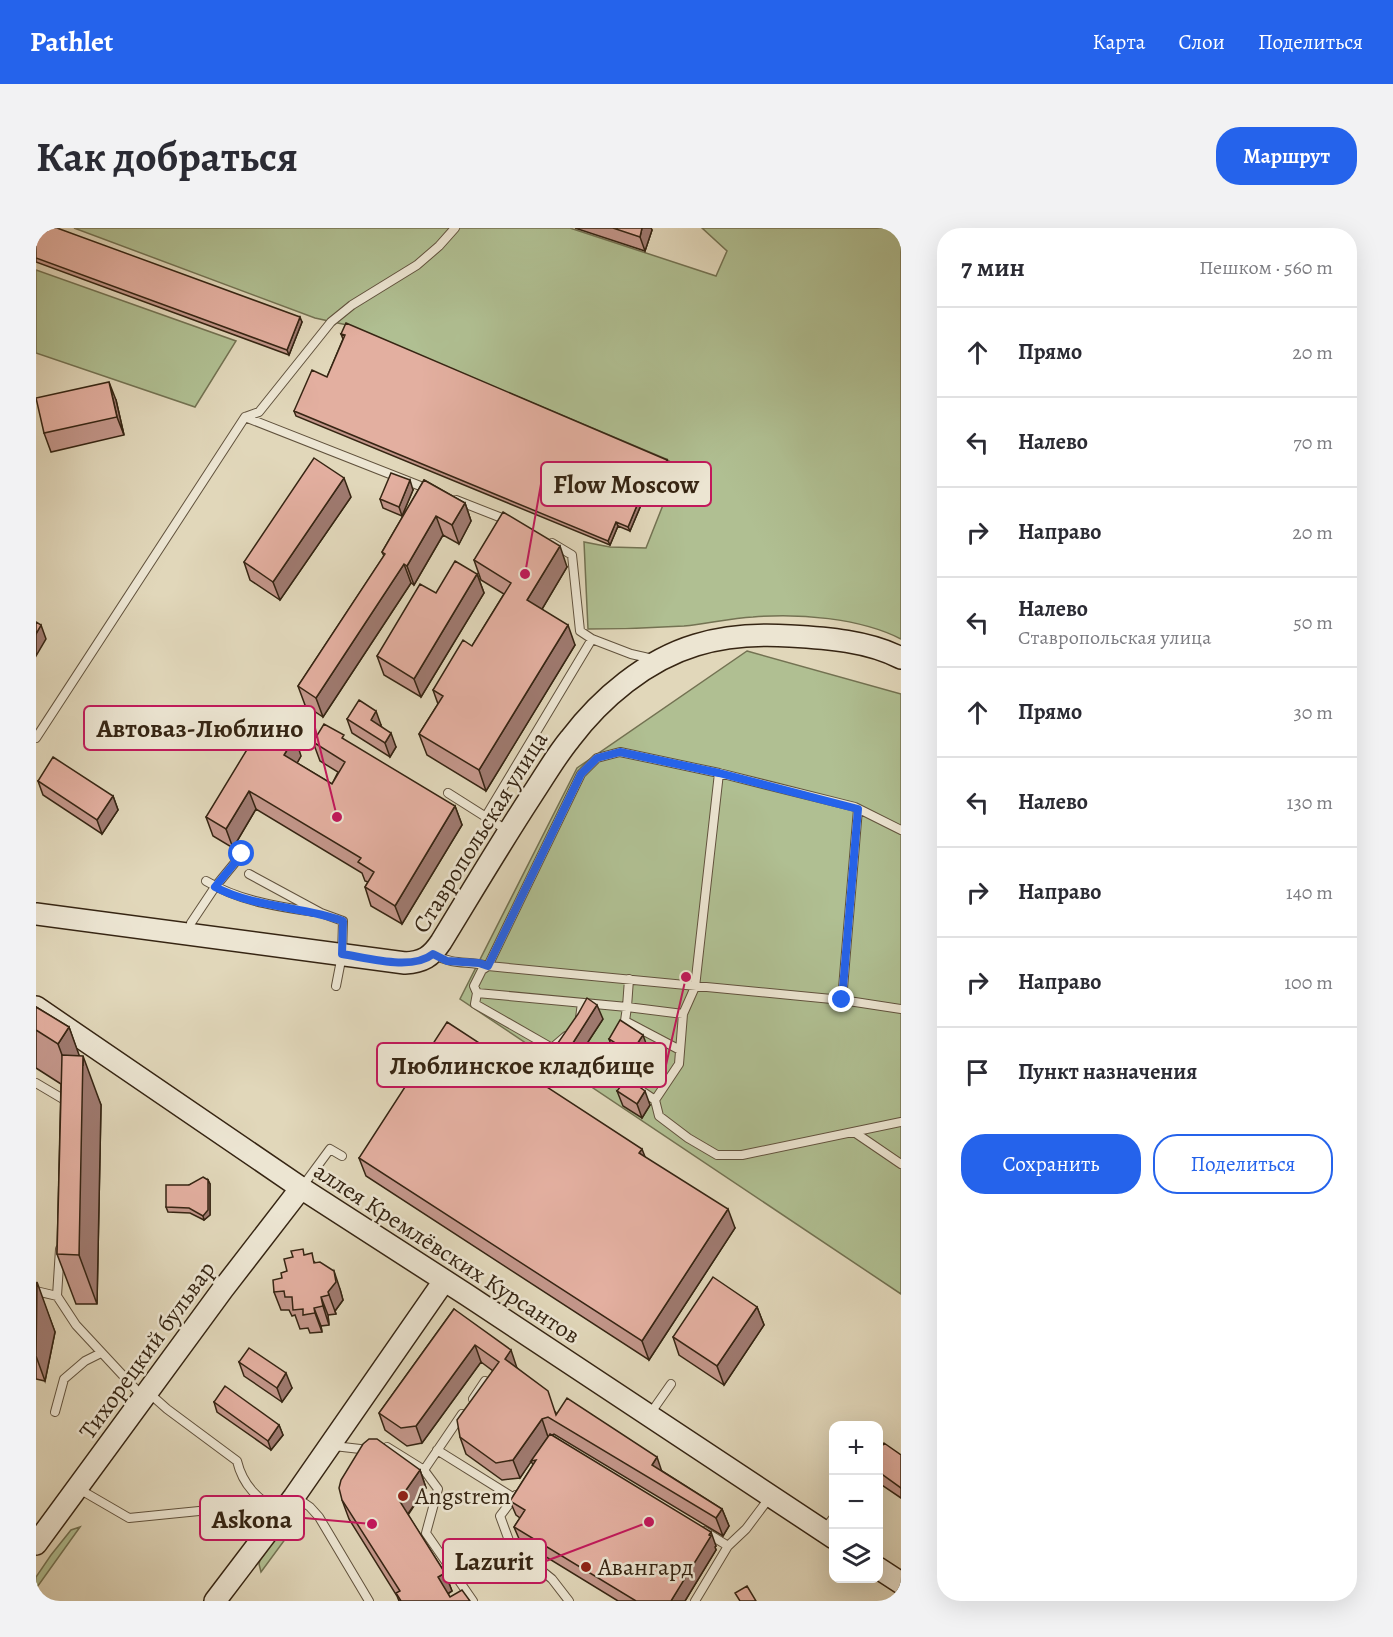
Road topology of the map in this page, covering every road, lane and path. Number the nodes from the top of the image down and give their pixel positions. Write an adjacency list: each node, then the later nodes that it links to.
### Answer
1 (455, 228): 2 (lane)
2 (245, 417): 3 (lane); 14 (lane)
3 (437, 492)
4 (447, 496): 5 (lane)
5 (507, 520): 6 (lane); 7 (lane)
6 (517, 525)
7 (501, 529)
8 (546, 540): 9 (lane)
9 (592, 639): 10 (lane); 18 (lane)
10 (631, 654): 12 (lane); 13 (lane)
11 (901, 658): 12 (street, Ставропольская улица)
12 (660, 660): 13 (street, Ставропольская улица)
13 (639, 674): 20 (street, Ставропольская улица)
14 (36, 738)
15 (719, 773): 17 (lane); 30 (lane); 33 (lane)
16 (448, 793): 18 (lane)
17 (858, 809): 19 (lane); 35 (lane)
18 (486, 816): 20 (lane)
19 (901, 830)
20 (508, 831): 29 (street, Ставропольская улица)
21 (242, 854): 24 (lane)
22 (249, 874): 25 (lane)
23 (206, 881): 24 (lane)
24 (215, 887): 25 (lane); 27 (lane)
25 (321, 913): 28 (lane)
26 (36, 914): 27 (street, Ставропольская улица)
27 (191, 935): 28 (street, Ставропольская улица)
28 (342, 954): 29 (street, Ставропольская улица); 32 (lane)
29 (433, 954): 30 (lane)
30 (488, 966): 31 (lane); 34 (lane)
31 (629, 979): 33 (lane); 38 (lane)
32 (336, 986)
33 (695, 987): 35 (lane); 40 (lane)
34 (477, 993): 36 (lane); 36 (lane)
35 (842, 1000): 39 (lane)
36 (582, 1003): 38 (lane)
37 (36, 1007): 50 (street, аллея Кремлёвских Курсантов)
38 (627, 1007): 40 (lane); 42 (lane)
39 (901, 1009)
40 (683, 1014): 42 (lane)
41 (591, 1050): 44 (lane)
42 (680, 1050): 44 (lane)
43 (36, 1083): 45 (lane)
44 (655, 1100): 47 (lane)
45 (67, 1114)
46 (901, 1122): 47 (lane)
47 (854, 1132): 49 (lane)
48 (342, 1156): 50 (lane)
49 (901, 1164)
50 (301, 1188): 52 (street, аллея Кремлёвских Курсантов); 58 (street, Тихорецкий бульвар)
51 (60, 1239): 54 (lane)
52 (444, 1281): 60 (street, аллея Кремлёвских Курсантов); 61 (street)
53 (36, 1291): 54 (lane)
54 (57, 1296): 55 (lane)
55 (101, 1353): 58 (lane); 59 (lane)
56 (485, 1381): 62 (lane)
57 (671, 1384): 60 (lane)
58 (146, 1395): 64 (street, Тихорецкий бульвар); 68 (lane)
59 (55, 1412)
60 (649, 1416): 66 (street, аллея Кремлёвских Курсантов)
61 (329, 1446): 63 (lane); 67 (street)
62 (437, 1450): 63 (lane); 69 (lane)
63 (424, 1470): 79 (lane)
64 (77, 1488): 68 (lane); 73 (street, Тихорецкий бульвар)
65 (520, 1488): 69 (lane)
66 (771, 1496): 72 (street, аллея Кремлёвских Курсантов); 74 (lane)
67 (294, 1497): 70 (street); 78 (lane)
68 (257, 1498): 70 (lane)
69 (514, 1498): 80 (lane)
70 (281, 1514): 77 (street)
71 (699, 1528): 74 (lane)
72 (829, 1528)
73 (36, 1544)
74 (728, 1546): 81 (lane)
75 (883, 1571): 76 (street)
76 (901, 1583)
77 (215, 1601)
78 (369, 1601)
79 (473, 1601)
80 (569, 1601)
81 (695, 1601)

